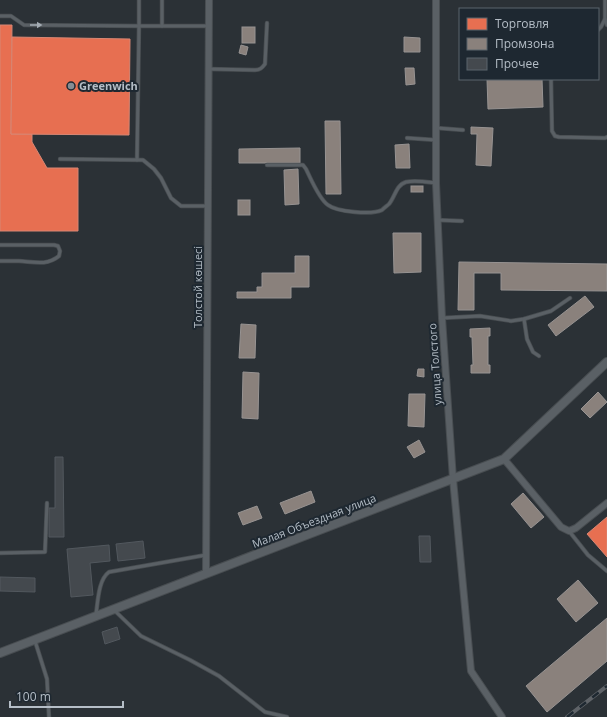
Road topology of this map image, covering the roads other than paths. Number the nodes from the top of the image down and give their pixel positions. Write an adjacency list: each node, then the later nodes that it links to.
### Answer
1 (139, 0): 10 (lane)
2 (162, 0): 11 (lane)
3 (209, 0): 12 (street, Толстой көшесі)
4 (436, 0): 16 (street, улица Толстого)
5 (605, 0): 7 (lane)
6 (0, 16): 10 (lane, one-way to 10)
7 (605, 19): 9 (lane); 13 (lane)
8 (267, 23): 14 (lane)
9 (607, 25)
10 (139, 26): 11 (lane); 22 (lane)
11 (162, 26): 12 (lane)
12 (209, 26): 14 (street, Толстой көшесі)
13 (599, 29)
14 (210, 69): 25 (street, Толстой көшесі)
15 (551, 80): 18 (lane)
16 (436, 128): 17 (lane); 20 (street, улица Толстого)
17 (463, 130)
18 (607, 137)
19 (407, 138): 20 (lane)
20 (436, 140): 24 (street, улица Толстого)
21 (60, 159): 22 (lane)
22 (137, 160): 25 (lane)
23 (267, 165): 24 (lane)
24 (436, 183): 26 (street, улица Толстого)
25 (209, 206): 41 (street, Толстой көшесі)
26 (437, 220): 27 (lane); 31 (street, улица Толстого)
27 (462, 221)
28 (0, 245): 29 (lane)
29 (0, 261)
30 (570, 298): 32 (lane)
31 (442, 318): 32 (lane); 36 (street, улица Толстого)
32 (524, 319): 33 (lane)
33 (539, 356)
34 (607, 362): 35 (street, Малая Объездная улица)
35 (504, 459): 36 (street, Малая Объездная улица); 39 (street)
36 (453, 479): 43 (street, Малая Объездная улица); 50 (street, улица Толстого)
37 (47, 503): 40 (lane)
38 (607, 503): 39 (street)
39 (569, 531): 42 (lane)
40 (0, 552)
41 (206, 555): 43 (street, Толстой көшесі); 45 (lane)
42 (607, 571)
43 (206, 574): 44 (street, Малая Объездная улица)
44 (114, 609): 45 (street, Малая Объездная улица); 49 (lane)
45 (96, 616): 46 (street, Малая Объездная улица)
46 (35, 640): 47 (street, Малая Объездная улица); 48 (lane)
47 (0, 653)
48 (49, 717)
49 (287, 717)
50 (502, 717)

